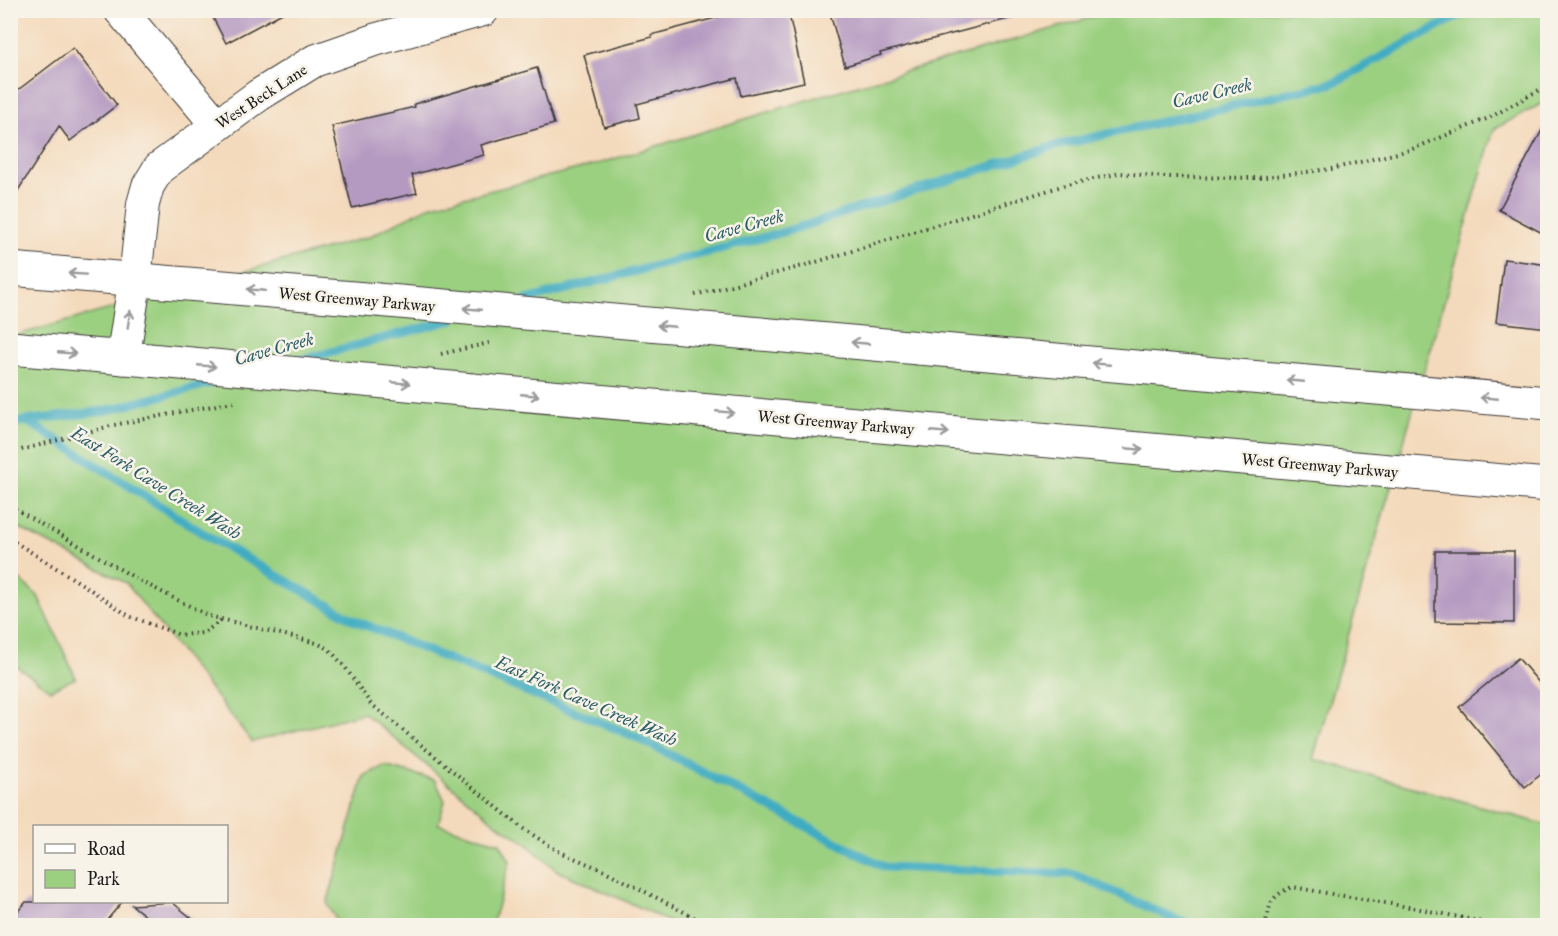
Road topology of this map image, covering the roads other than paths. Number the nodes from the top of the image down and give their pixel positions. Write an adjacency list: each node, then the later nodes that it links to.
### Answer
1 (120, 10): 3 (street)
2 (483, 10): 3 (street, West Beck Lane)
3 (217, 125): 5 (street, West Beck Lane)
4 (10, 269): 5 (main road, West Greenway Parkway, one-way to 4)
5 (135, 279): 7 (main road, one-way to 5); 8 (main road, West Greenway Parkway, one-way to 5, bridge)
6 (10, 348): 7 (main road, West Greenway Parkway, one-way to 7)
7 (124, 358): 9 (main road, West Greenway Parkway, one-way to 9, bridge)
8 (1548, 403)
9 (1548, 485)

